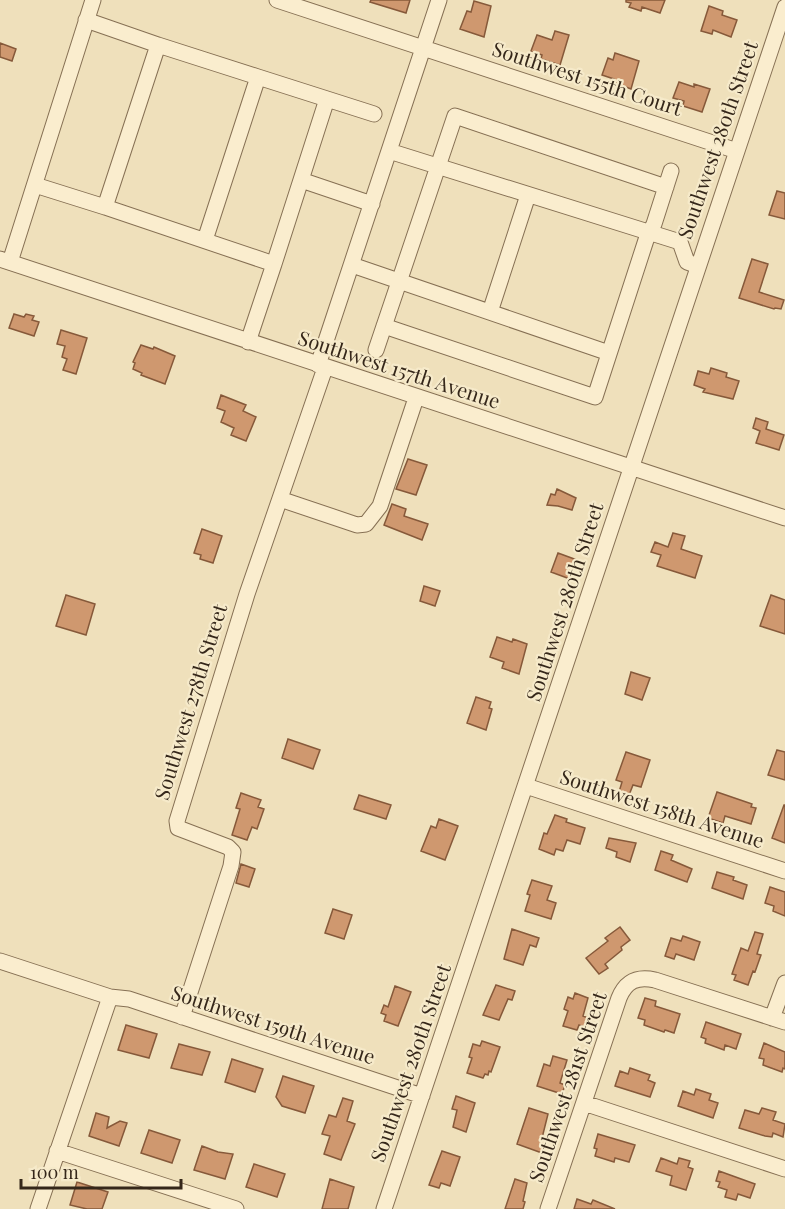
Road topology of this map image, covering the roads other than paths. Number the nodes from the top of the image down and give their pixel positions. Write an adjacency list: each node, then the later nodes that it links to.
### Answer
1 (93, 0): 5 (street)
2 (277, 0): 7 (street, Southwest 155th Court)
3 (440, 0): 7 (street)
4 (785, 8): 12 (street, Southwest 280th Street)
5 (86, 20): 6 (street); 16 (street)
6 (158, 45): 8 (street); 20 (street)
7 (424, 48): 11 (street, Southwest 278th Street); 12 (street, Southwest 155th Court)
8 (258, 77): 9 (street); 22 (street)
9 (327, 99): 10 (street); 15 (street)
10 (374, 114)
11 (389, 151): 13 (street); 19 (street, Southwest 278th Street)
12 (737, 151): 26 (street, Southwest 280th Street)
13 (437, 168): 17 (street); 18 (street); 27 (street)
14 (671, 171): 17 (street)
15 (301, 180): 19 (street); 24 (street)
16 (35, 185): 20 (street); 23 (street)
17 (666, 187): 21 (street)
18 (528, 195): 21 (street); 28 (street)
19 (372, 204): 25 (street, Southwest 278th Street)
20 (105, 207): 22 (street)
21 (649, 232): 26 (street); 32 (street)
22 (205, 240): 24 (street)
23 (5, 261): 30 (street, Southwest 157th Avenue)
24 (274, 264): 30 (street)
25 (352, 265): 27 (street); 33 (street, Southwest 278th Street)
26 (698, 267): 35 (street, Southwest 280th Street)
27 (400, 281): 28 (street); 29 (street)
28 (490, 312): 32 (street)
29 (384, 326): 31 (street); 32 (street)
30 (248, 342): 33 (street, Southwest 157th Avenue)
31 (376, 350)
32 (609, 353)
33 (322, 366): 34 (street, Southwest 157th Avenue); 36 (street, Southwest 278th Street)
34 (416, 398): 35 (street, Southwest 157th Avenue); 36 (street)
35 (631, 468): 37 (street, Southwest 157th Avenue); 38 (street, Southwest 280th Street)
36 (280, 499): 43 (street, Southwest 278th Street)
37 (785, 518)
38 (526, 786): 39 (street, Southwest 158th Avenue); 45 (street, Southwest 280th Street)
39 (785, 871)
40 (0, 962): 42 (street, Southwest 159th Avenue)
41 (785, 983): 44 (street)
42 (110, 997): 43 (street, Southwest 159th Avenue); 47 (street)
43 (182, 1017): 45 (street, Southwest 159th Avenue)
44 (778, 1020): 46 (street, Southwest 281st Street)
45 (422, 1096): 51 (street, Southwest 280th Street)
46 (584, 1103): 48 (street); 52 (street, Southwest 281st Street)
47 (57, 1151): 49 (street); 50 (street)
48 (785, 1169)
49 (38, 1209)
50 (236, 1209)
51 (384, 1209)
52 (548, 1209)

